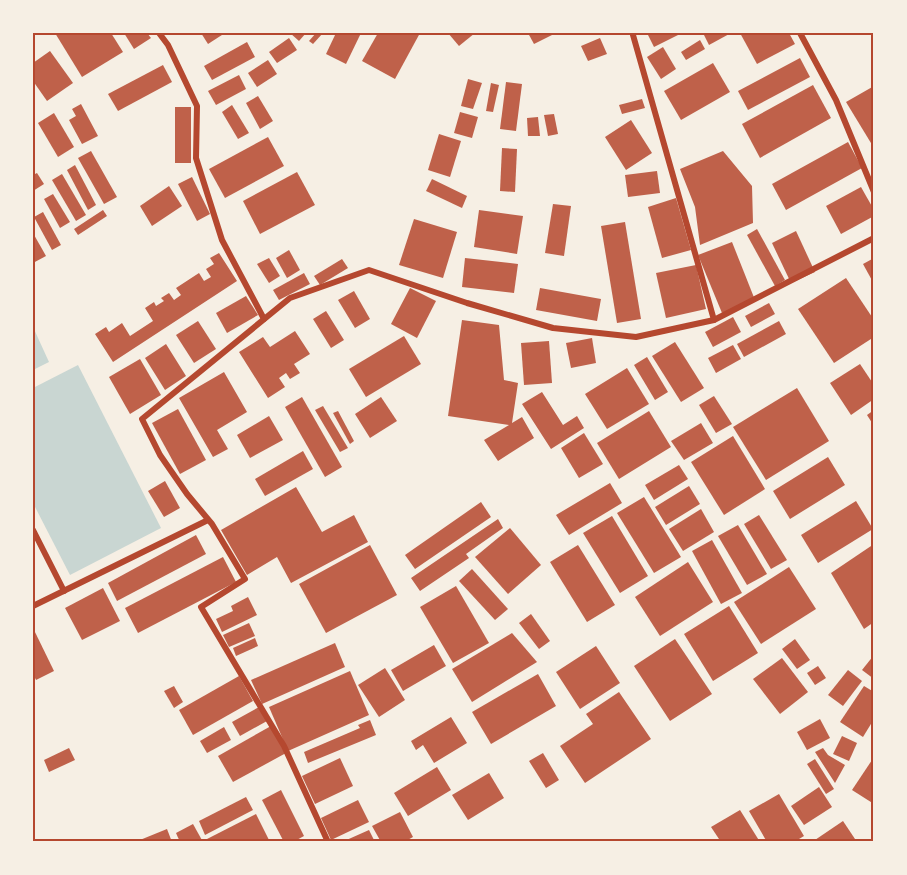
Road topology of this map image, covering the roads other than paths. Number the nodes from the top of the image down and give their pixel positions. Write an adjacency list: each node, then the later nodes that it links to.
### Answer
1 (159, 33): 6 (street)
2 (800, 33): 4 (street)
3 (633, 34): 7 (street)
4 (874, 192)
5 (874, 238): 7 (street)
6 (264, 319): 7 (street); 8 (street)
7 (714, 320)
8 (208, 520): 10 (street); 12 (street)
9 (33, 530): 10 (street)
10 (64, 591): 11 (street)
11 (33, 606)
12 (328, 842)

